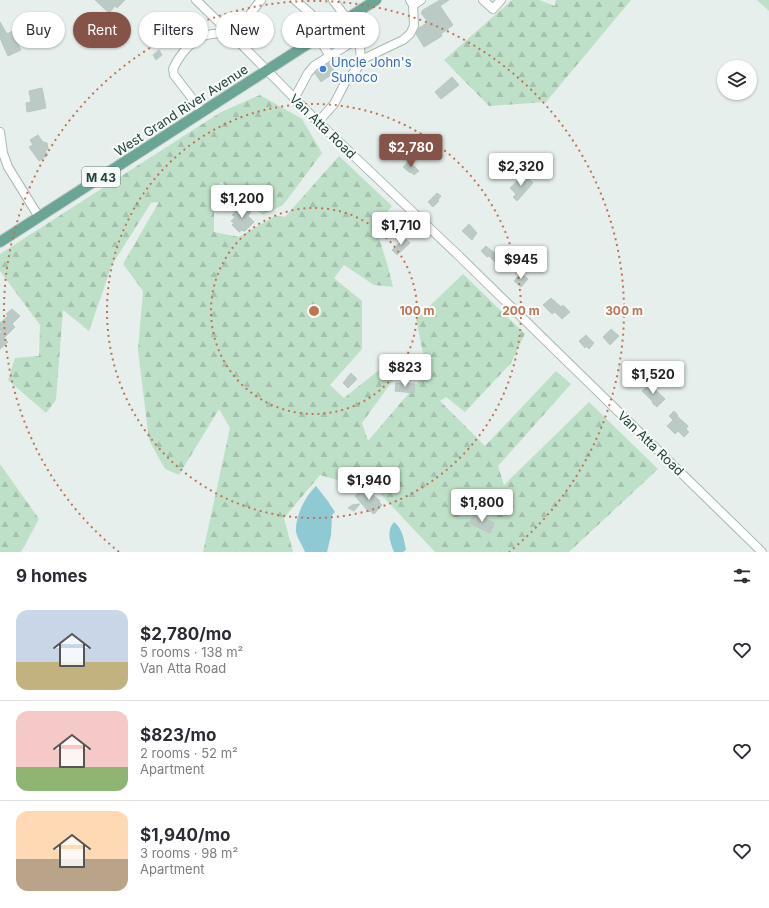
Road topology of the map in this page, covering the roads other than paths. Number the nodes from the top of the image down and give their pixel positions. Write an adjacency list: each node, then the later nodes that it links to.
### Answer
1 (196, 0): 14 (street, Van Atta Road)
2 (261, 0): 10 (street)
3 (295, 0): 11 (street)
4 (333, 0): 12 (street)
5 (376, 0): 13 (main road, West Grand River Avenue / M 43)
6 (421, 0): 9 (street)
7 (483, 0): 8 (street)
8 (501, 0)
9 (412, 3): 22 (street)
10 (250, 12)
11 (309, 12)
12 (345, 12)
13 (358, 12)
14 (216, 19)
15 (216, 34): 25 (street)
16 (245, 48): 23 (street, Van Atta Road)
17 (300, 48): 23 (main road, West Grand River Avenue / M 43)
18 (327, 48): 21 (street)
19 (343, 48): 21 (street)
20 (360, 48): 22 (street)
21 (330, 56): 24 (street)
22 (360, 60): 26 (street)
23 (266, 70): 24 (street, Van Atta Road); 25 (main road, West Grand River Avenue / M 43)
24 (294, 99): 26 (street, Van Atta Road)
25 (202, 111): 28 (main road, West Grand River Avenue / M 43)
26 (318, 122): 30 (street, Van Atta Road)
27 (0, 132): 28 (street)
28 (39, 217): 29 (main road, West Grand River Avenue / M 43)
29 (0, 242)
30 (762, 552)

